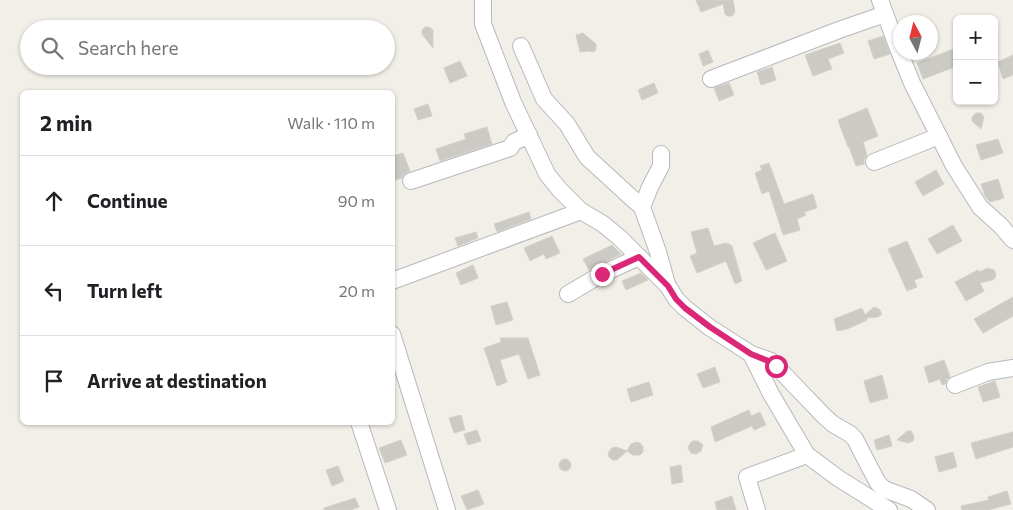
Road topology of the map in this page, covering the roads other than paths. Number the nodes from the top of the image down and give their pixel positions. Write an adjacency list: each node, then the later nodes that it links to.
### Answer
1 (483, 0): 5 (street)
2 (883, 7): 4 (street); 6 (street)
3 (521, 46): 10 (street)
4 (711, 79)
5 (529, 135): 9 (street); 11 (street)
6 (939, 136): 8 (street); 12 (street)
7 (661, 154): 10 (street)
8 (874, 162)
9 (411, 181)
10 (642, 207): 15 (street)
11 (581, 211): 13 (street); 14 (street)
12 (1013, 240)
13 (639, 257): 15 (street); 16 (street)
14 (395, 280)
15 (668, 286): 18 (street)
16 (568, 294)
17 (395, 344): 24 (street)
18 (751, 354): 22 (street); 27 (street)
19 (1013, 368): 20 (street)
20 (955, 385)
21 (360, 425): 23 (street)
22 (807, 455): 25 (street); 26 (street)
23 (388, 510)
24 (447, 510)
25 (757, 510)
26 (889, 510)
27 (927, 510)

